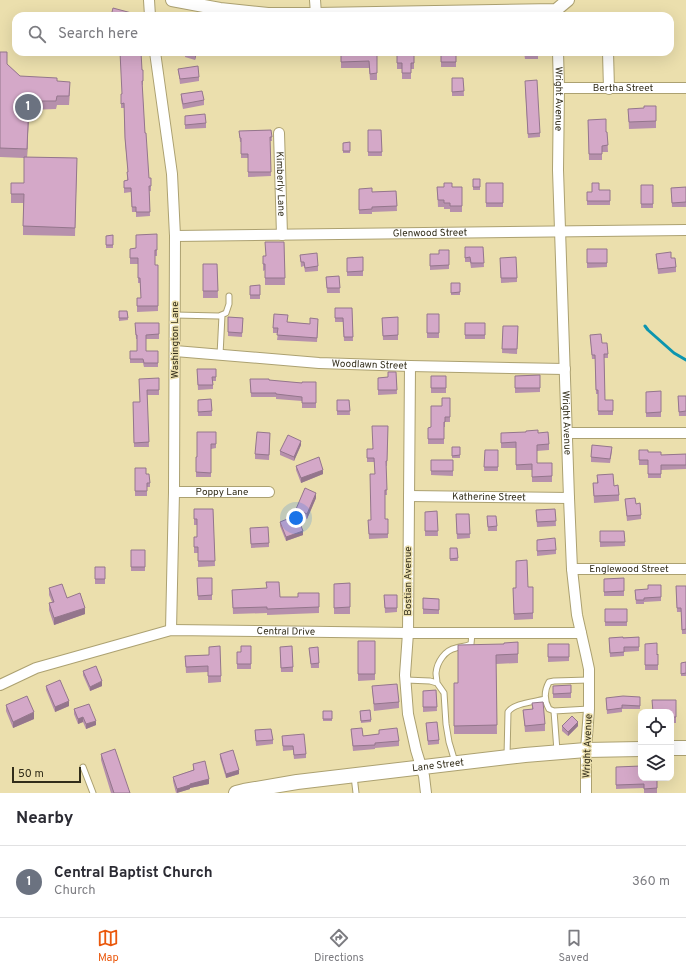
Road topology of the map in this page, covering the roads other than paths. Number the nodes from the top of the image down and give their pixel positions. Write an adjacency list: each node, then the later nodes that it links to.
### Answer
1 (149, 0): 5 (street)
2 (172, 0): 6 (street)
3 (315, 0): 7 (street)
4 (568, 0): 8 (street)
5 (150, 12)
6 (249, 12)
7 (316, 12)
8 (557, 12)
9 (156, 56): 19 (street, Washington Lane)
10 (558, 56): 12 (street, Wright Avenue)
11 (608, 56): 14 (street)
12 (560, 88): 14 (street, Bertha Street); 17 (street, Wright Avenue)
13 (686, 88): 14 (street, Bertha Street)
14 (609, 89)
15 (278, 133): 18 (street, Kimberly Lane)
16 (686, 230): 17 (street, Glenwood Street)
17 (561, 231): 18 (street, Glenwood Street); 26 (street, Wright Avenue)
18 (282, 235): 19 (street, Glenwood Street)
19 (174, 236): 22 (street, Washington Lane)
20 (229, 296): 21 (lane)
21 (222, 314): 22 (lane); 24 (lane)
22 (175, 315): 23 (street, Washington Lane)
23 (175, 351): 24 (street, Woodlawn Street); 29 (street, Washington Lane)
24 (220, 355): 25 (street, Woodlawn Street)
25 (410, 366): 26 (street, Woodlawn Street); 31 (street, Bostian Avenue)
26 (565, 369): 27 (street, Wright Avenue)
27 (568, 433): 28 (street); 32 (street, Wright Avenue)
28 (686, 433)
29 (174, 492): 30 (street, Poppy Lane); 35 (street, Washington Lane)
30 (269, 492)
31 (409, 496): 32 (street, Katherine Street); 36 (street, Bostian Avenue)
32 (569, 498): 33 (street, Wright Avenue)
33 (572, 569): 34 (street, Englewood Street); 38 (street, Wright Avenue)
34 (686, 569)
35 (171, 630): 36 (street, Central Drive); 42 (street, Central Drive)
36 (408, 633): 37 (street, Central Drive); 39 (street, Bostian Avenue)
37 (472, 633): 38 (street, Central Drive); 41 (lane)
38 (581, 633): 40 (street, Wright Avenue)
39 (406, 680): 41 (lane); 54 (street, Bostian Avenue)
40 (589, 680): 43 (lane); 44 (street, Wright Avenue)
41 (437, 683): 52 (lane)
42 (0, 685)
43 (545, 699): 45 (lane); 51 (lane)
44 (589, 709): 45 (lane); 49 (street, Wright Avenue)
45 (554, 711): 50 (lane)
46 (674, 748): 47 (main road)
47 (686, 748)
48 (638, 749): 49 (main road, Lane Street)
49 (586, 750): 50 (main road, Lane Street); 61 (street, Wright Avenue)
50 (557, 752): 51 (main road, Lane Street)
51 (507, 757): 52 (main road, Lane Street)
52 (455, 763): 54 (main road, Lane Street)
53 (83, 767): 57 (lane)
54 (422, 767): 55 (main road, Lane Street); 60 (street, Bostian Avenue)
55 (354, 775): 56 (main road, Lane Street); 59 (lane)
56 (280, 789): 58 (main road, Lane Street)
57 (93, 793)
58 (236, 793)
59 (356, 793)
60 (426, 793)
61 (586, 793)

